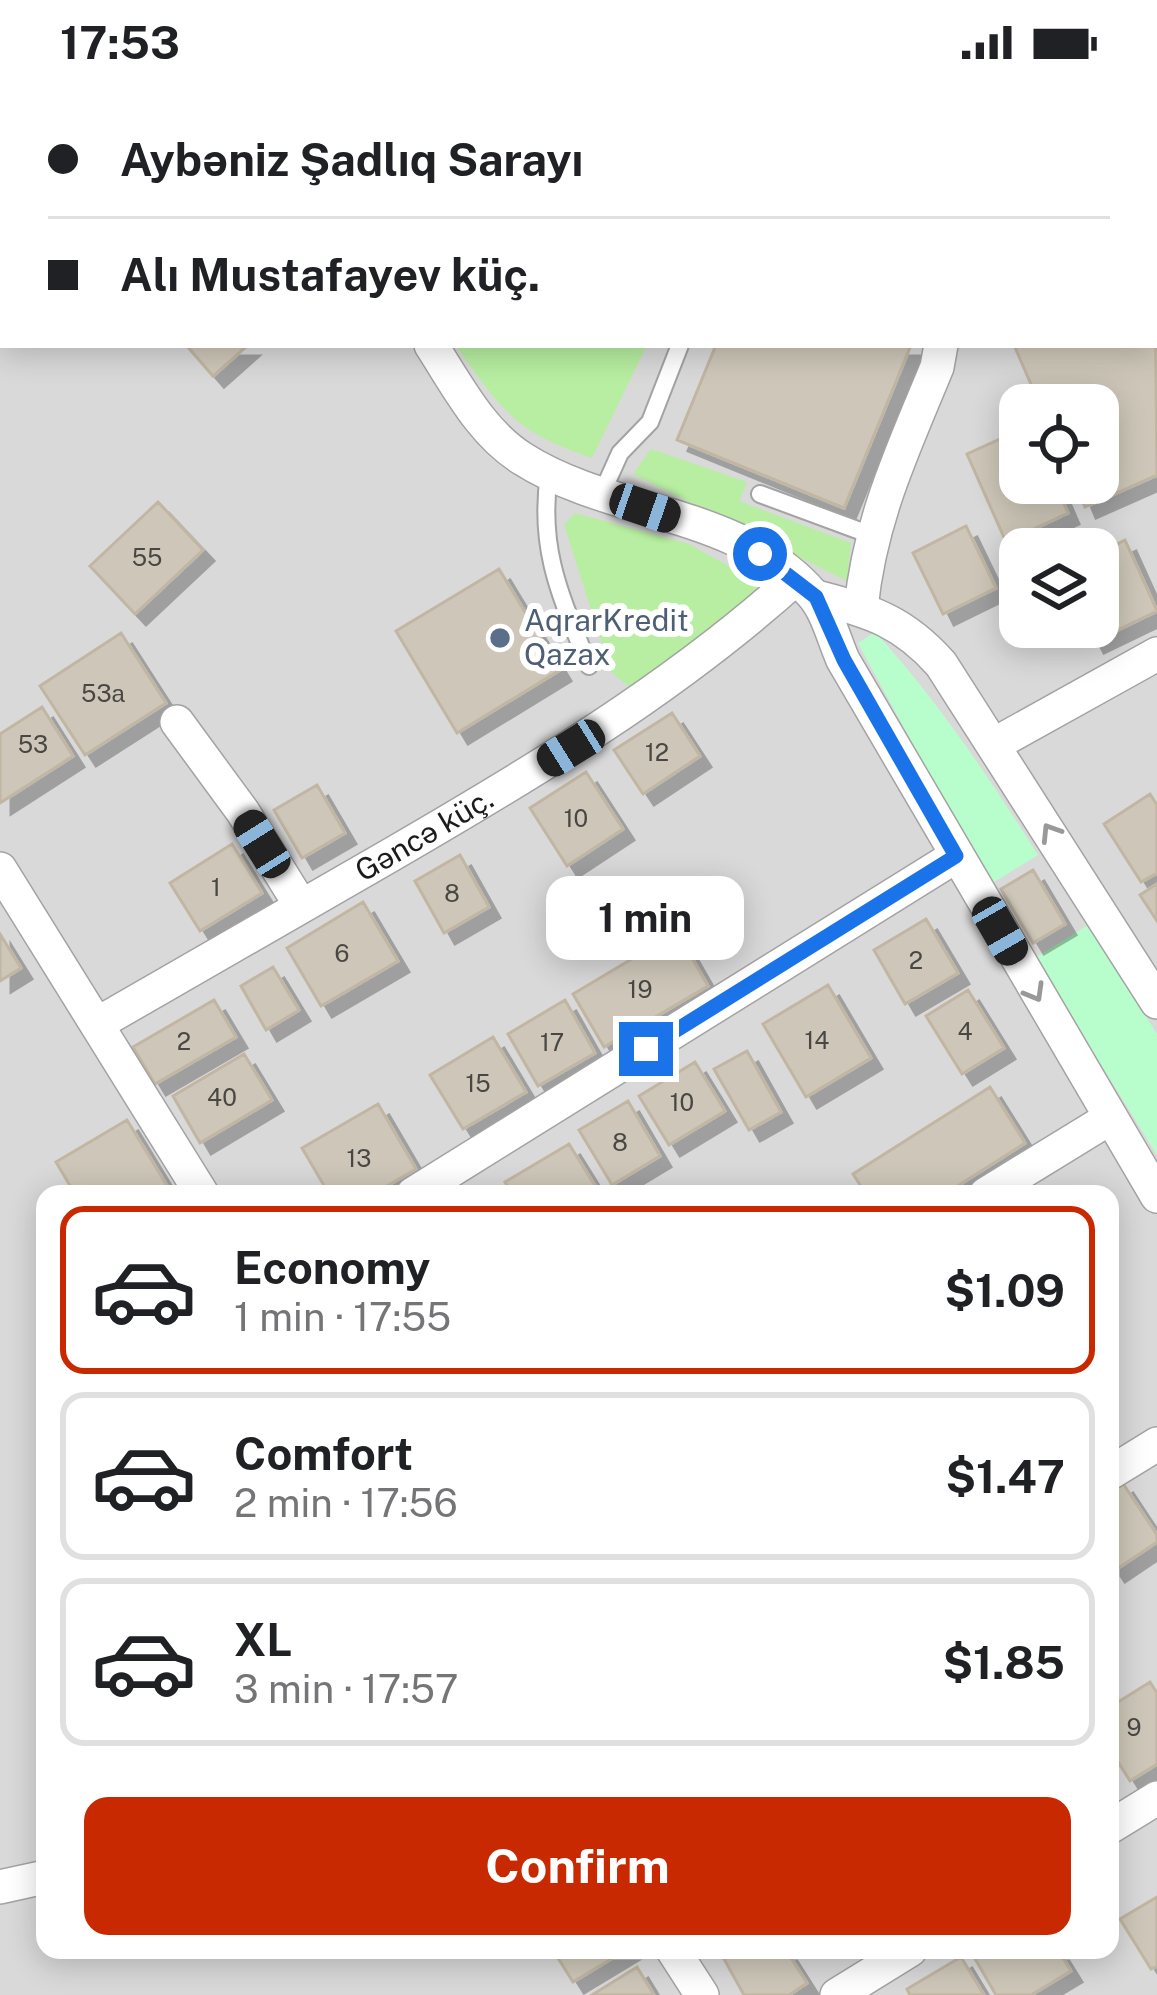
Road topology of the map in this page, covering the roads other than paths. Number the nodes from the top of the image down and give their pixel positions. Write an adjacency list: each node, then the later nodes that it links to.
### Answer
1 (433, 348): 4 (street)
2 (679, 348): 5 (lane)
3 (940, 348): 7 (street)
4 (550, 474): 5 (street); 11 (lane)
5 (602, 493): 8 (street)
6 (760, 494): 7 (lane)
7 (871, 535): 9 (street)
8 (806, 588): 9 (street); 14 (street); 16 (street, Gəncə küç.)
9 (861, 608): 13 (street)
10 (1157, 654): 13 (street)
11 (589, 666)
12 (177, 722): 16 (street)
13 (995, 744): 17 (street, one-way to 13)
14 (956, 856): 19 (street, one-way to 19); 21 (street)
15 (0, 869): 18 (street)
16 (301, 907): 18 (street, Gəncə küç.)
17 (1157, 1002)
18 (97, 1024): 20 (street)
19 (1109, 1118): 22 (street); 23 (street)
20 (196, 1185)
21 (427, 1185)
22 (1001, 1185)
23 (1157, 1196)
24 (1157, 1444): 25 (street)
25 (1119, 1467)
26 (1157, 1798): 27 (street)
27 (1119, 1821)
28 (36, 1879): 29 (street)
29 (0, 1887)
30 (679, 1959): 32 (street)
31 (895, 1959): 33 (street)
32 (701, 1995)
33 (837, 1995)

